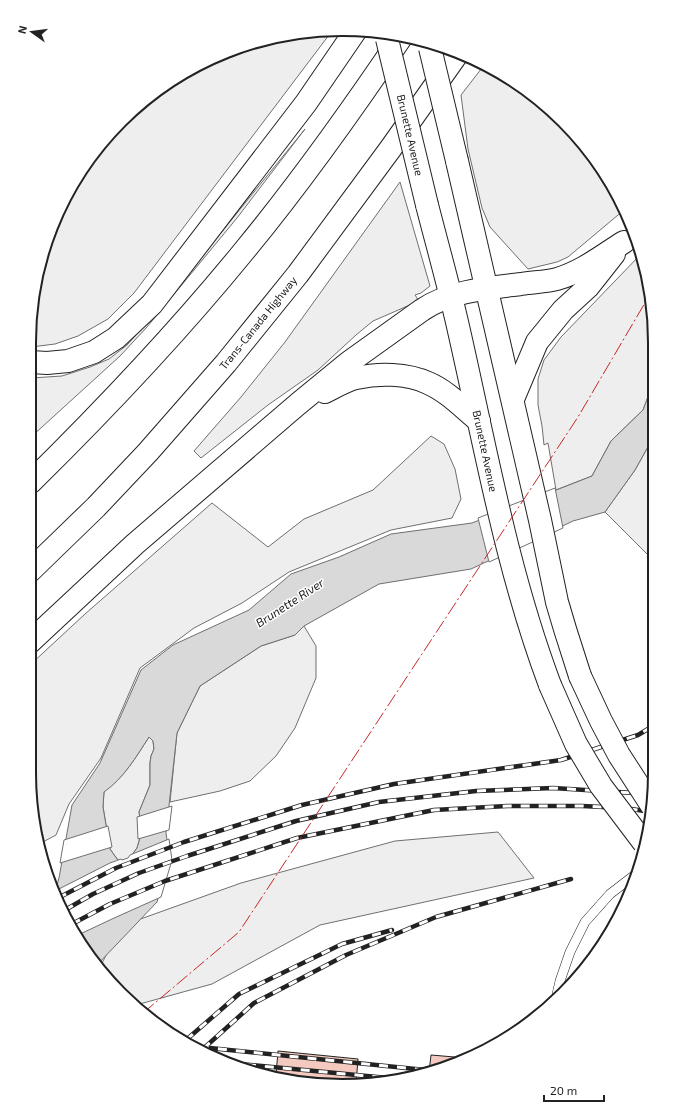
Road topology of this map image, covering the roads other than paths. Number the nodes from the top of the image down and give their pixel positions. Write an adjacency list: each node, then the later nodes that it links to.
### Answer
1 (352, 36): 9 (main road)
2 (387, 40): 8 (main road, Brunette Avenue, bridge)
3 (398, 41): 13 (main road)
4 (431, 49): 7 (main road, bridge)
5 (455, 57): 14 (main road, Trans-Canada Highway)
6 (629, 237): 7 (main road); 10 (main road)
7 (486, 289): 8 (main road); 10 (main road)
8 (451, 296): 11 (main road); 12 (main road, Brunette Avenue)
9 (36, 362)
10 (513, 399): 16 (main road, bridge)
11 (298, 404): 12 (main road); 15 (main road)
12 (479, 421): 17 (main road, Brunette Avenue, bridge)
13 (36, 477)
14 (36, 565)
15 (36, 636)
16 (647, 798)
17 (641, 839)
18 (629, 879): 19 (lane)
19 (558, 989)

